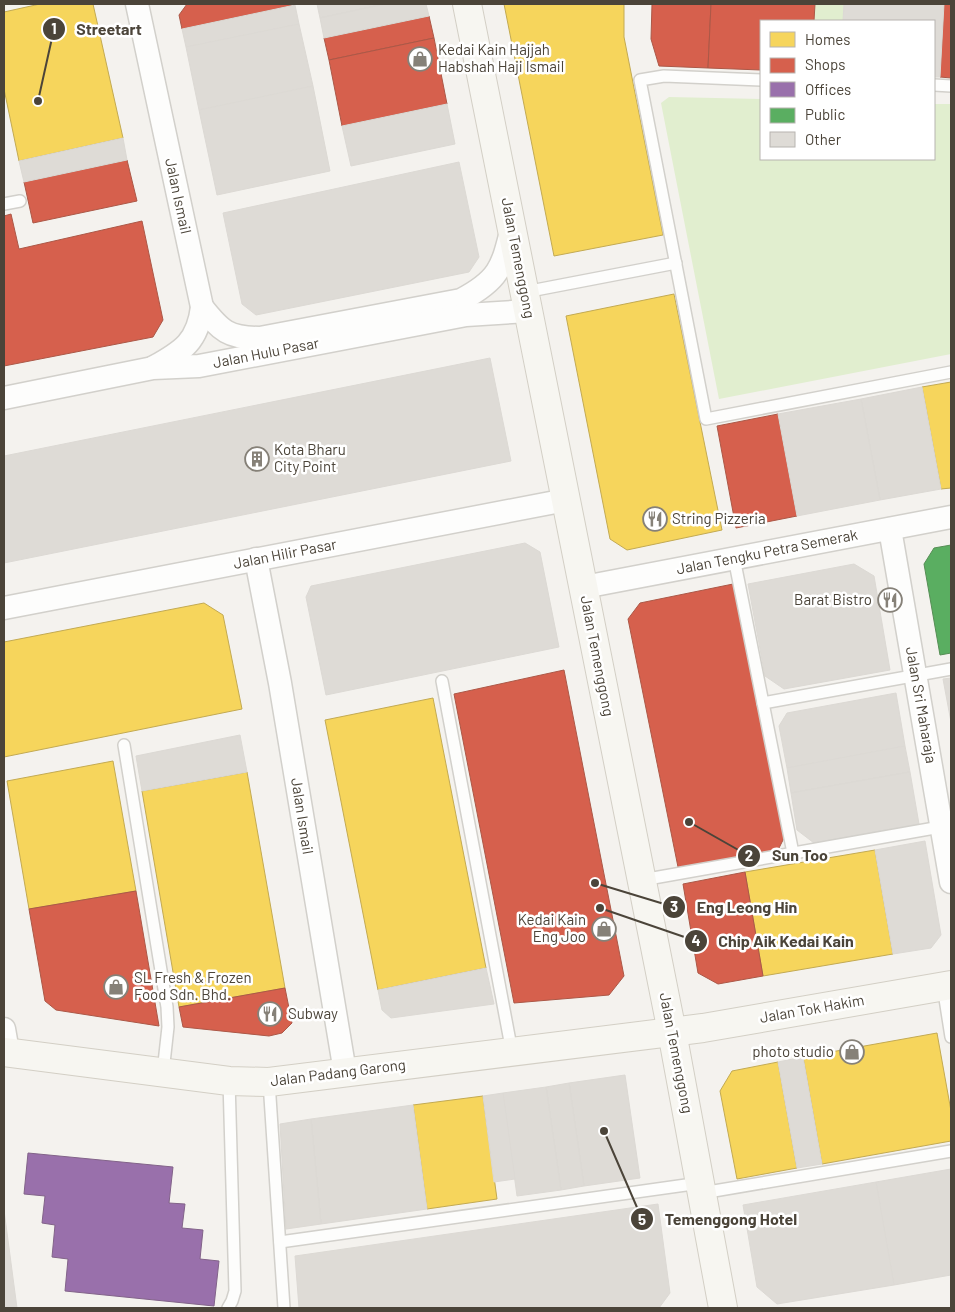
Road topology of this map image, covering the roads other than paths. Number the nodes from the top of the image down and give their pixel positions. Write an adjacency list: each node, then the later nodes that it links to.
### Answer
1 (137, 4): 11 (street, Jalan Ismail)
2 (467, 4): 8 (street, Jalan Temenggong)
3 (760, 80): 9 (lane)
4 (935, 85): 5 (lane)
5 (951, 86)
6 (20, 201): 7 (lane)
7 (4, 204)
8 (512, 227): 10 (street, Jalan Temenggong); 11 (street, Jalan Hulu Pasar)
9 (676, 262): 10 (lane); 13 (lane)
10 (527, 302): 12 (street, Jalan Hulu Pasar); 15 (street, Jalan Temenggong)
11 (202, 307): 12 (street, Jalan Ismail)
12 (153, 368): 14 (street, Jalan Hulu Pasar)
13 (951, 372)
14 (4, 398)
15 (566, 500): 19 (street, Jalan Hilir Pasar); 20 (street, Jalan Temenggong)
16 (951, 517): 17 (street, Jalan Tengku Petra Semerak)
17 (890, 529): 18 (street, Jalan Tengku Petra Semerak); 23 (street, Jalan Sri Maharaja)
18 (734, 558): 20 (street, Jalan Tengku Petra Semerak); 25 (lane)
19 (256, 559): 21 (street, Jalan Hilir Pasar); 37 (street, Jalan Ismail)
20 (584, 587): 29 (street, Jalan Temenggong)
21 (4, 608)
22 (951, 669): 23 (lane)
23 (916, 675): 25 (lane); 27 (street, Jalan Sri Maharaja)
24 (442, 681): 35 (lane)
25 (763, 703): 28 (lane)
26 (124, 745): 36 (lane)
27 (946, 826): 28 (lane); 30 (street, Jalan Sri Maharaja)
28 (793, 853): 29 (lane)
29 (642, 880): 32 (street, Jalan Temenggong)
30 (951, 882)
31 (947, 985): 32 (street, Jalan Tok Hakim); 33 (lane)
32 (672, 1032): 35 (street, Jalan Padang Garong); 41 (street, Jalan Temenggong)
33 (951, 1037)
34 (5, 1044): 36 (street, Jalan Padang Garong)
35 (512, 1052): 37 (street, Jalan Padang Garong)
36 (163, 1072): 38 (street, Jalan Padang Garong)
37 (345, 1072): 39 (street, Jalan Padang Garong)
38 (229, 1081): 39 (street, Jalan Padang Garong); 43 (lane)
39 (269, 1082): 42 (lane)
40 (951, 1151): 41 (lane)
41 (700, 1188): 42 (lane); 45 (street, Jalan Temenggong)
42 (280, 1242): 44 (lane)
43 (228, 1308)
44 (284, 1308)
45 (722, 1308)

